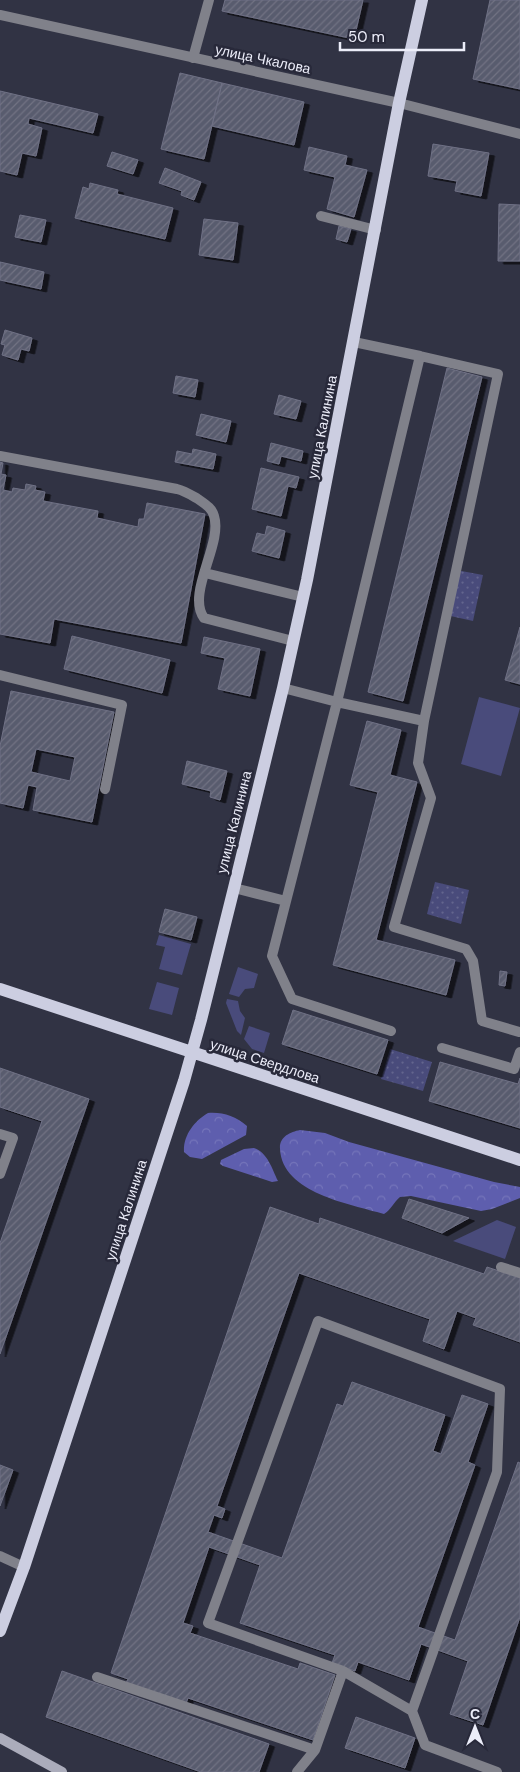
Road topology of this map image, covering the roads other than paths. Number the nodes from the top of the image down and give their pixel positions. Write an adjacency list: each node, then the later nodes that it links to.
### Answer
1 (209, 0): 4 (street)
2 (422, 0): 5 (main road, улица Калинина)
3 (0, 16): 4 (street, улица Чкалова)
4 (193, 58): 5 (street, улица Чкалова)
5 (399, 103): 6 (street, улица Чкалова); 8 (main road, улица Калинина)
6 (520, 134)
7 (321, 216): 8 (street)
8 (376, 230): 9 (main road, улица Калинина)
9 (354, 342): 10 (street); 13 (main road, улица Калинина)
10 (420, 356): 17 (street); 18 (street)
11 (0, 456): 12 (street)
12 (205, 573): 13 (street); 14 (street)
13 (303, 597): 14 (main road, улица Калинина)
14 (293, 640): 16 (main road, улица Калинина)
15 (0, 675): 19 (street)
16 (283, 688): 17 (street); 20 (main road, улица Калинина)
17 (337, 702): 18 (street); 21 (street)
18 (424, 720): 23 (street)
19 (106, 789)
20 (234, 888): 21 (street); 27 (main road, улица Калинина)
21 (286, 901): 24 (street)
22 (0, 989): 27 (main road, улица Свердлова)
23 (520, 1030)
24 (391, 1031)
25 (442, 1048): 26 (street)
26 (520, 1052)
27 (192, 1053): 29 (main road, улица Свердлова); 34 (main road, улица Калинина)
28 (0, 1134): 30 (street)
29 (520, 1160)
30 (0, 1174)
31 (501, 1267): 32 (street)
32 (520, 1273)
33 (0, 1556): 34 (street)
34 (24, 1567): 35 (main road, улица Калинина)
35 (0, 1630)
36 (343, 1671): 38 (street); 38 (street); 40 (street)
37 (97, 1678): 40 (street)
38 (412, 1711): 43 (street)
39 (0, 1738): 41 (main road)
40 (315, 1750): 42 (street)
41 (62, 1772)
42 (297, 1772)
43 (497, 1772)

